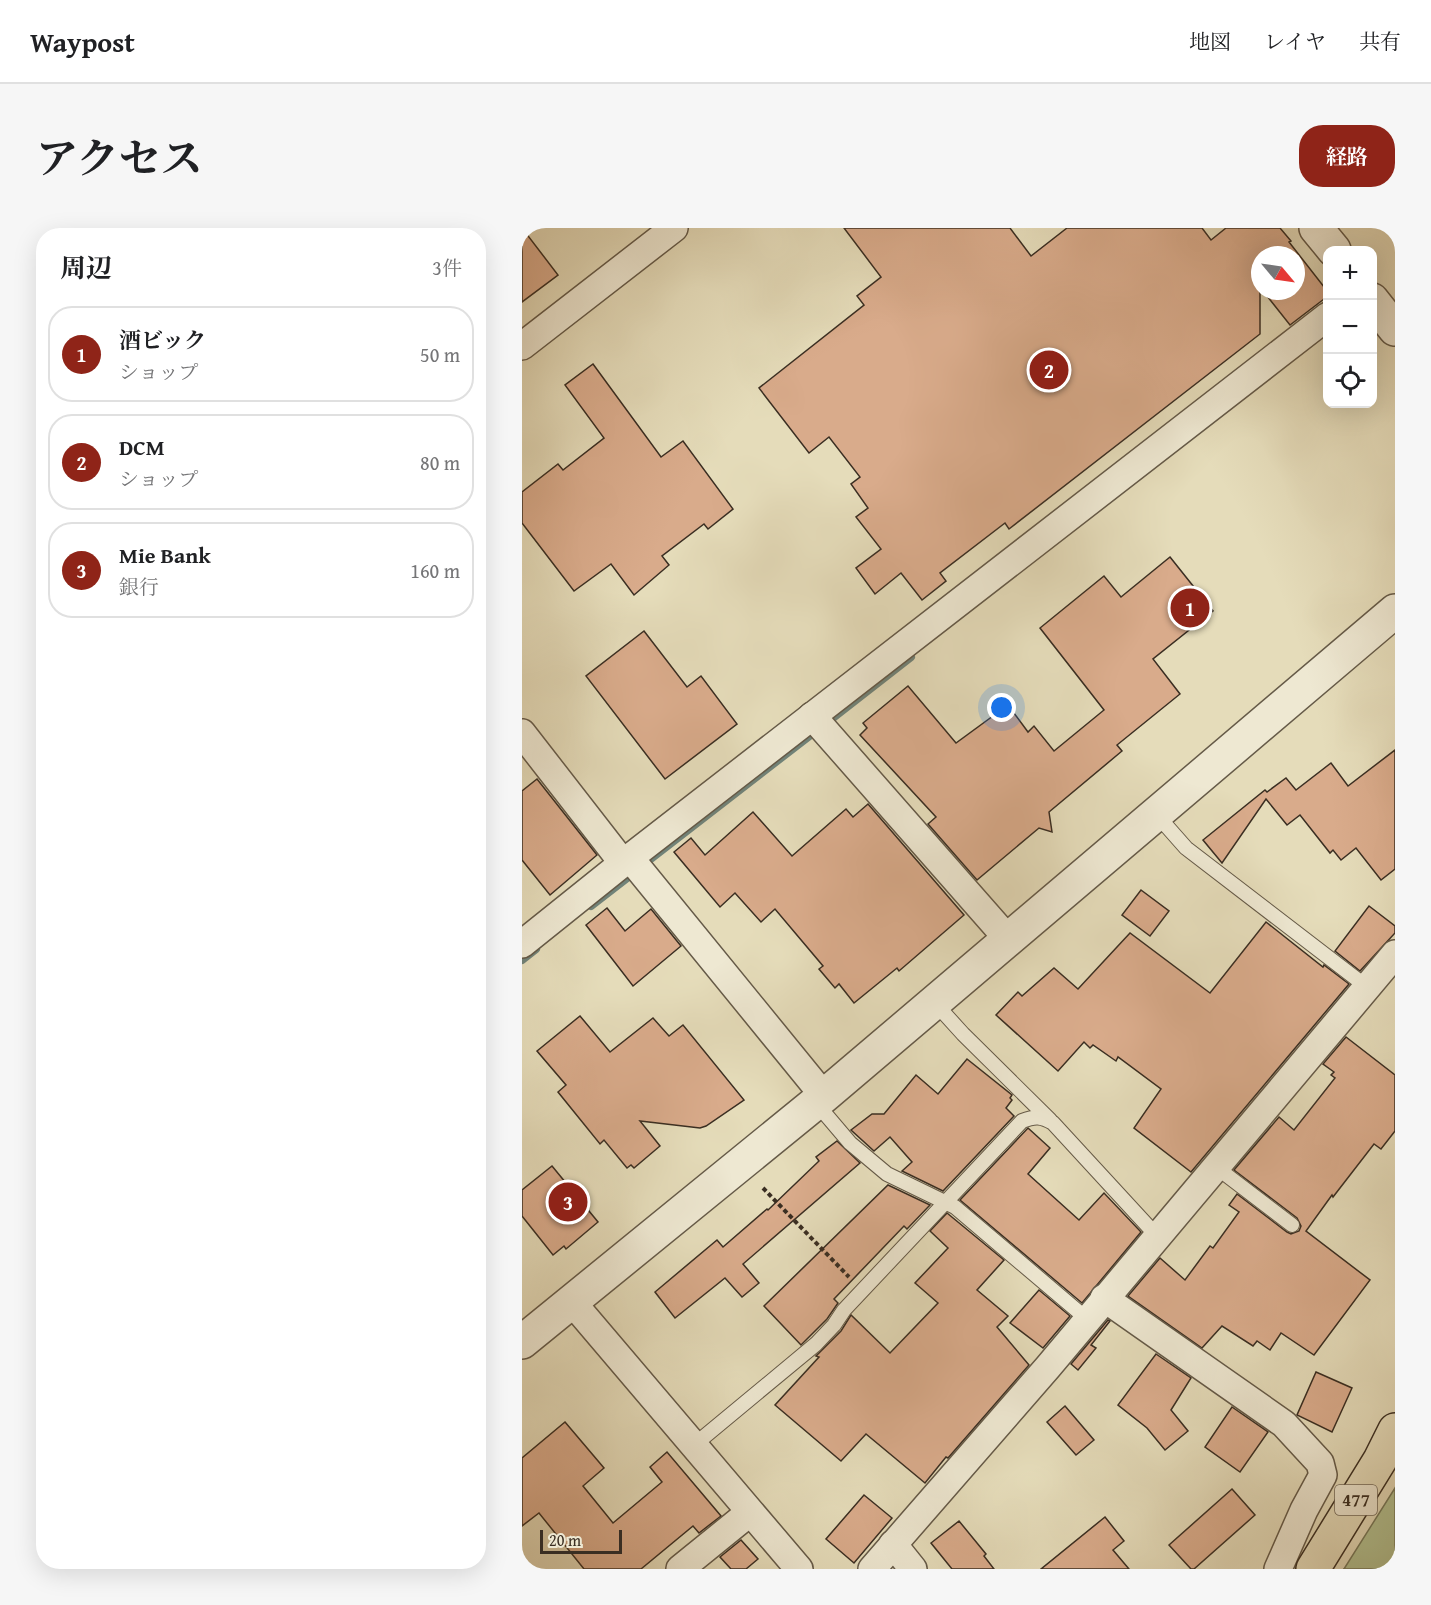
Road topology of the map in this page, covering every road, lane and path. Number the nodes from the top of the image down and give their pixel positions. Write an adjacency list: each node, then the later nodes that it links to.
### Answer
1 (674, 228): 7 (street)
2 (1316, 228): 3 (street)
3 (1331, 246)
4 (1377, 306): 6 (street)
5 (1323, 320): 9 (street)
6 (1395, 329)
7 (522, 346)
8 (1395, 611): 11 (street)
9 (812, 716): 12 (street); 13 (street)
10 (522, 733): 12 (street)
11 (1156, 814): 13 (street); 16 (lane)
12 (626, 860): 14 (street); 18 (street)
13 (1008, 939): 17 (street)
14 (522, 944)
15 (1395, 954): 16 (street)
16 (1367, 987): 20 (street)
17 (934, 1002): 18 (street); 19 (lane)
18 (820, 1100): 22 (lane); 27 (street)
19 (1053, 1123): 22 (lane); 24 (lane)
20 (1216, 1167): 23 (lane); 24 (street)
21 (764, 1188): 25 (path)
22 (945, 1202): 25 (lane); 28 (lane)
23 (1292, 1225)
24 (1157, 1236): 26 (street)
25 (862, 1291): 31 (lane)
26 (1104, 1298): 28 (street); 38 (street)
27 (572, 1302): 29 (street); 31 (street)
28 (1087, 1319): 33 (street)
29 (522, 1342)
30 (1395, 1430): 39 (highway, 477)
31 (693, 1446): 32 (street)
32 (749, 1513): 34 (street); 35 (street)
33 (893, 1544): 36 (street); 37 (street)
34 (680, 1569)
35 (799, 1569)
36 (872, 1569)
37 (913, 1569)
38 (1278, 1569)
39 (1313, 1569)

